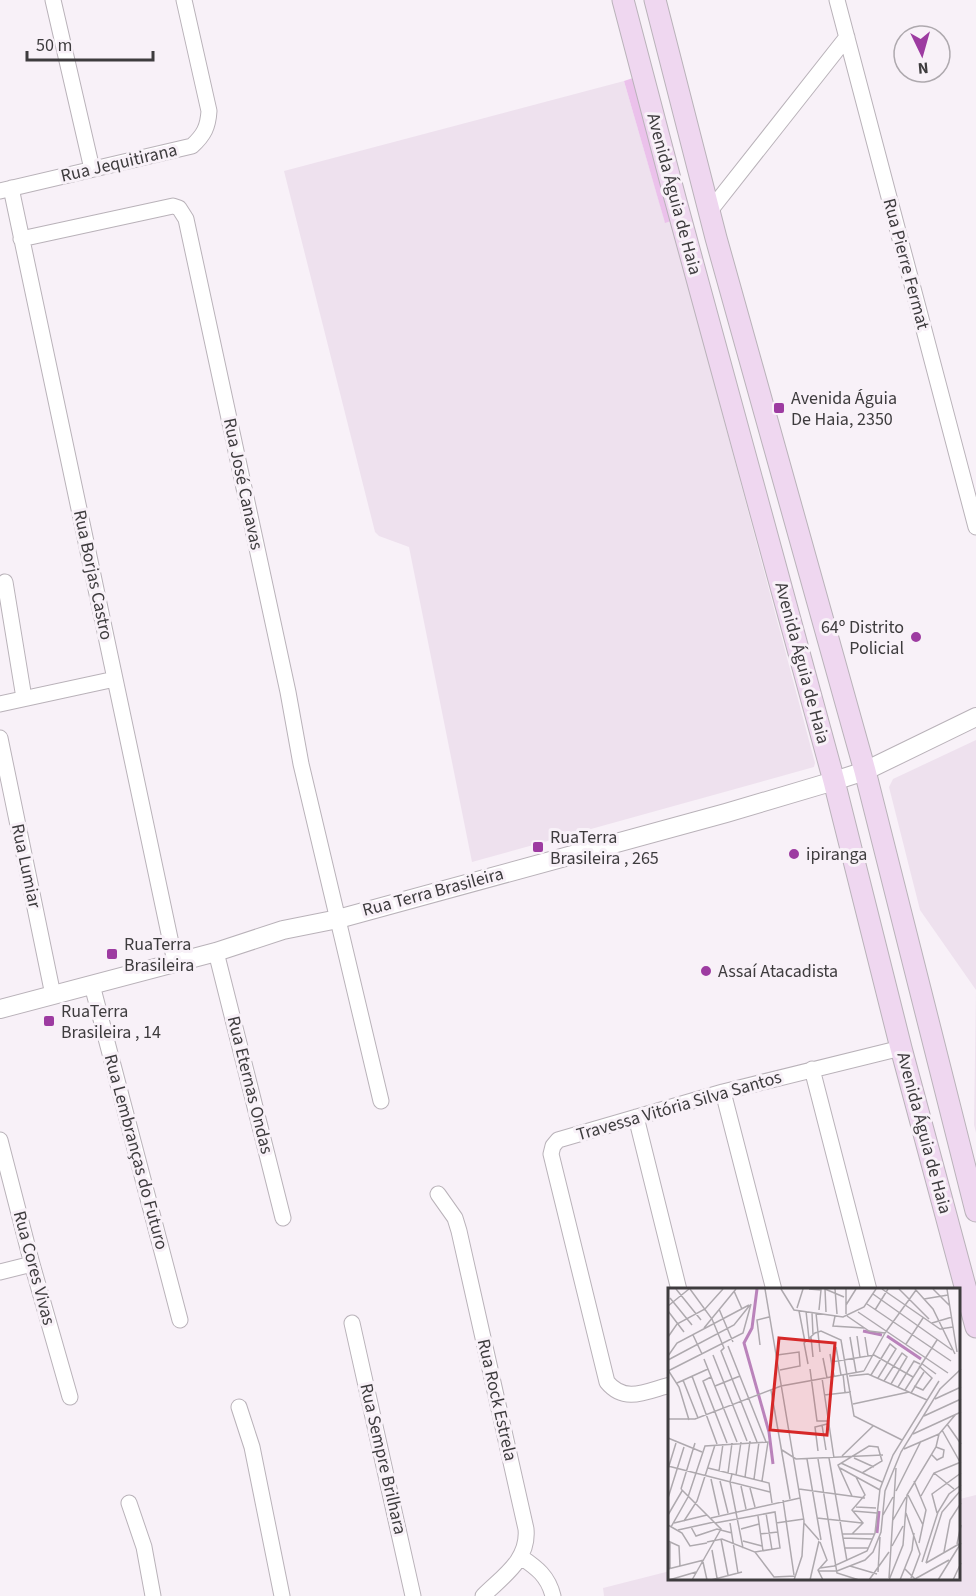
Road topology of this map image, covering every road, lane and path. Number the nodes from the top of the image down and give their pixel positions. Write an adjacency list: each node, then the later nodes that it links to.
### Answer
1 (53, 0): 9 (street)
2 (184, 0): 9 (street, Rua Jequitirana)
3 (623, 0): 7 (main road, Avenida Águia de Haia)
4 (655, 0): 8 (main road, Avenida Águia de Haia)
5 (837, 0): 6 (street, Rua Pierre Fermat)
6 (847, 37): 11 (street); 13 (street, Rua Pierre Fermat)
7 (659, 139): 8 (main road); 21 (main road, Avenida Águia de Haia)
8 (692, 147): 11 (main road, Avenida Águia de Haia)
9 (92, 169): 10 (street, Rua Jequitirana)
10 (5, 190): 12 (street, Rua Borjas Castro)
11 (709, 212): 20 (main road, Avenida Águia de Haia)
12 (21, 239): 15 (street, Rua Borjas Castro); 22 (street, Rua José Canavas)
13 (976, 527)
14 (6, 582): 16 (street)
15 (115, 679): 16 (street); 24 (street, Rua Borjas Castro)
16 (24, 698): 17 (street)
17 (0, 704)
18 (976, 717): 20 (street, Rua Terra Brasileira)
19 (0, 738): 26 (street, Rua Lumiar)
20 (865, 771): 21 (street, Rua Terra Brasileira); 35 (main road, Avenida Águia de Haia)
21 (834, 781): 22 (street, Rua Terra Brasileira); 28 (main road, Avenida Águia de Haia)
22 (338, 919): 23 (street, Rua Terra Brasileira); 31 (street, Rua José Canavas)
23 (216, 951): 24 (street, Rua Terra Brasileira); 36 (street, Rua Eternas Ondas)
24 (175, 962): 25 (street, Rua Terra Brasileira)
25 (92, 985): 26 (street, Rua Terra Brasileira); 45 (street, Rua Lembranças do Futuro)
26 (53, 995): 27 (street, Rua Terra Brasileira)
27 (0, 1009)
28 (901, 1048): 29 (street, Travessa Vitória Silva Santos); 42 (main road, Avenida Águia de Haia)
29 (812, 1069): 30 (street, Travessa Vitória Silva Santos); 41 (street)
30 (723, 1092): 32 (street, Travessa Vitória Silva Santos); 40 (street)
31 (381, 1101)
32 (636, 1117): 39 (street); 48 (street, Travessa Vitória Silva Santos)
33 (0, 1140): 37 (street, Rua Cores Vivas)
34 (438, 1194): 52 (street, Rua Rock Estrela)
35 (976, 1211)
36 (284, 1218)
37 (32, 1264): 38 (street); 49 (street, Rua Cores Vivas)
38 (0, 1272)
39 (679, 1288)
40 (773, 1288)
41 (868, 1288)
42 (960, 1288)
43 (961, 1291): 44 (main road, Avenida Águia de Haia)
44 (965, 1307): 47 (main road, Avenida Águia de Haia)
45 (180, 1320)
46 (352, 1323): 55 (street, Rua Sempre Brilhara)
47 (976, 1327)
48 (668, 1386)
49 (70, 1397)
50 (240, 1407): 54 (street)
51 (129, 1503): 53 (street)
52 (521, 1557): 56 (street); 57 (street)
53 (153, 1596)
54 (282, 1596)
55 (413, 1596)
56 (483, 1596)
57 (553, 1596)

